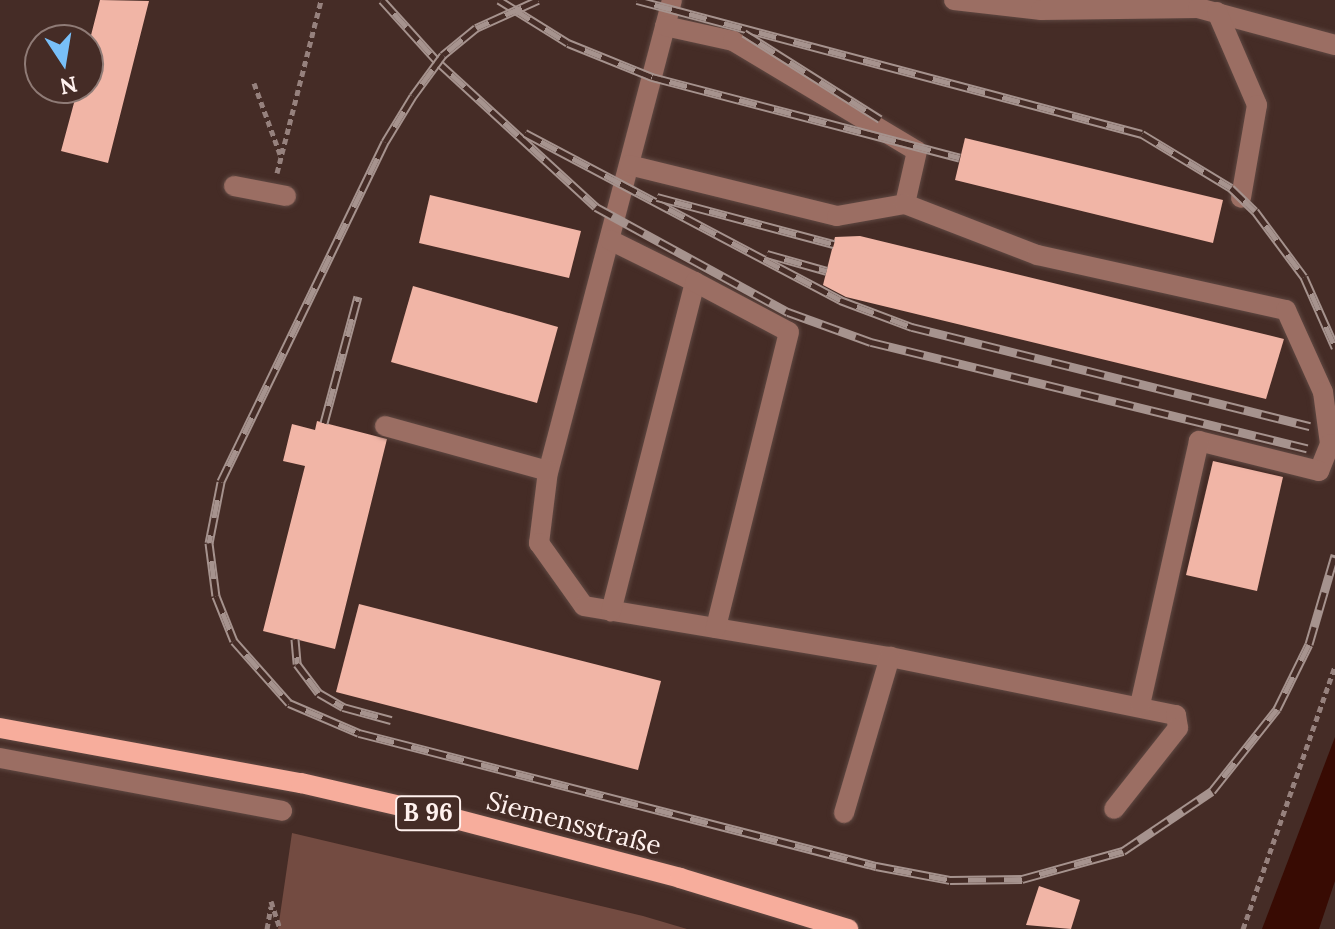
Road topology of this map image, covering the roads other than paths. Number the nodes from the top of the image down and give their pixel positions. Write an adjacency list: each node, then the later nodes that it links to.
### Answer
1 (672, 0): 5 (lane)
2 (954, 0): 3 (lane)
3 (1069, 5): 4 (lane)
4 (1217, 12): 6 (lane); 10 (lane)
5 (665, 26): 7 (lane); 11 (lane)
6 (1335, 45)
7 (629, 165): 11 (lane); 12 (lane)
8 (234, 186): 9 (lane)
9 (280, 195)
10 (1241, 198)
11 (905, 204): 19 (lane)
12 (610, 240): 13 (lane); 15 (lane)
13 (695, 282): 16 (lane); 17 (lane)
14 (385, 426): 15 (lane)
15 (548, 471): 16 (lane)
16 (611, 611): 17 (lane)
17 (716, 628): 18 (lane)
18 (890, 657): 19 (lane); 24 (lane)
19 (1140, 704): 22 (lane)
20 (0, 728): 25 (main road, Siemensstraße / B 96)
21 (0, 758): 23 (lane)
22 (1114, 809)
23 (282, 811)
24 (844, 813)
25 (848, 929)

